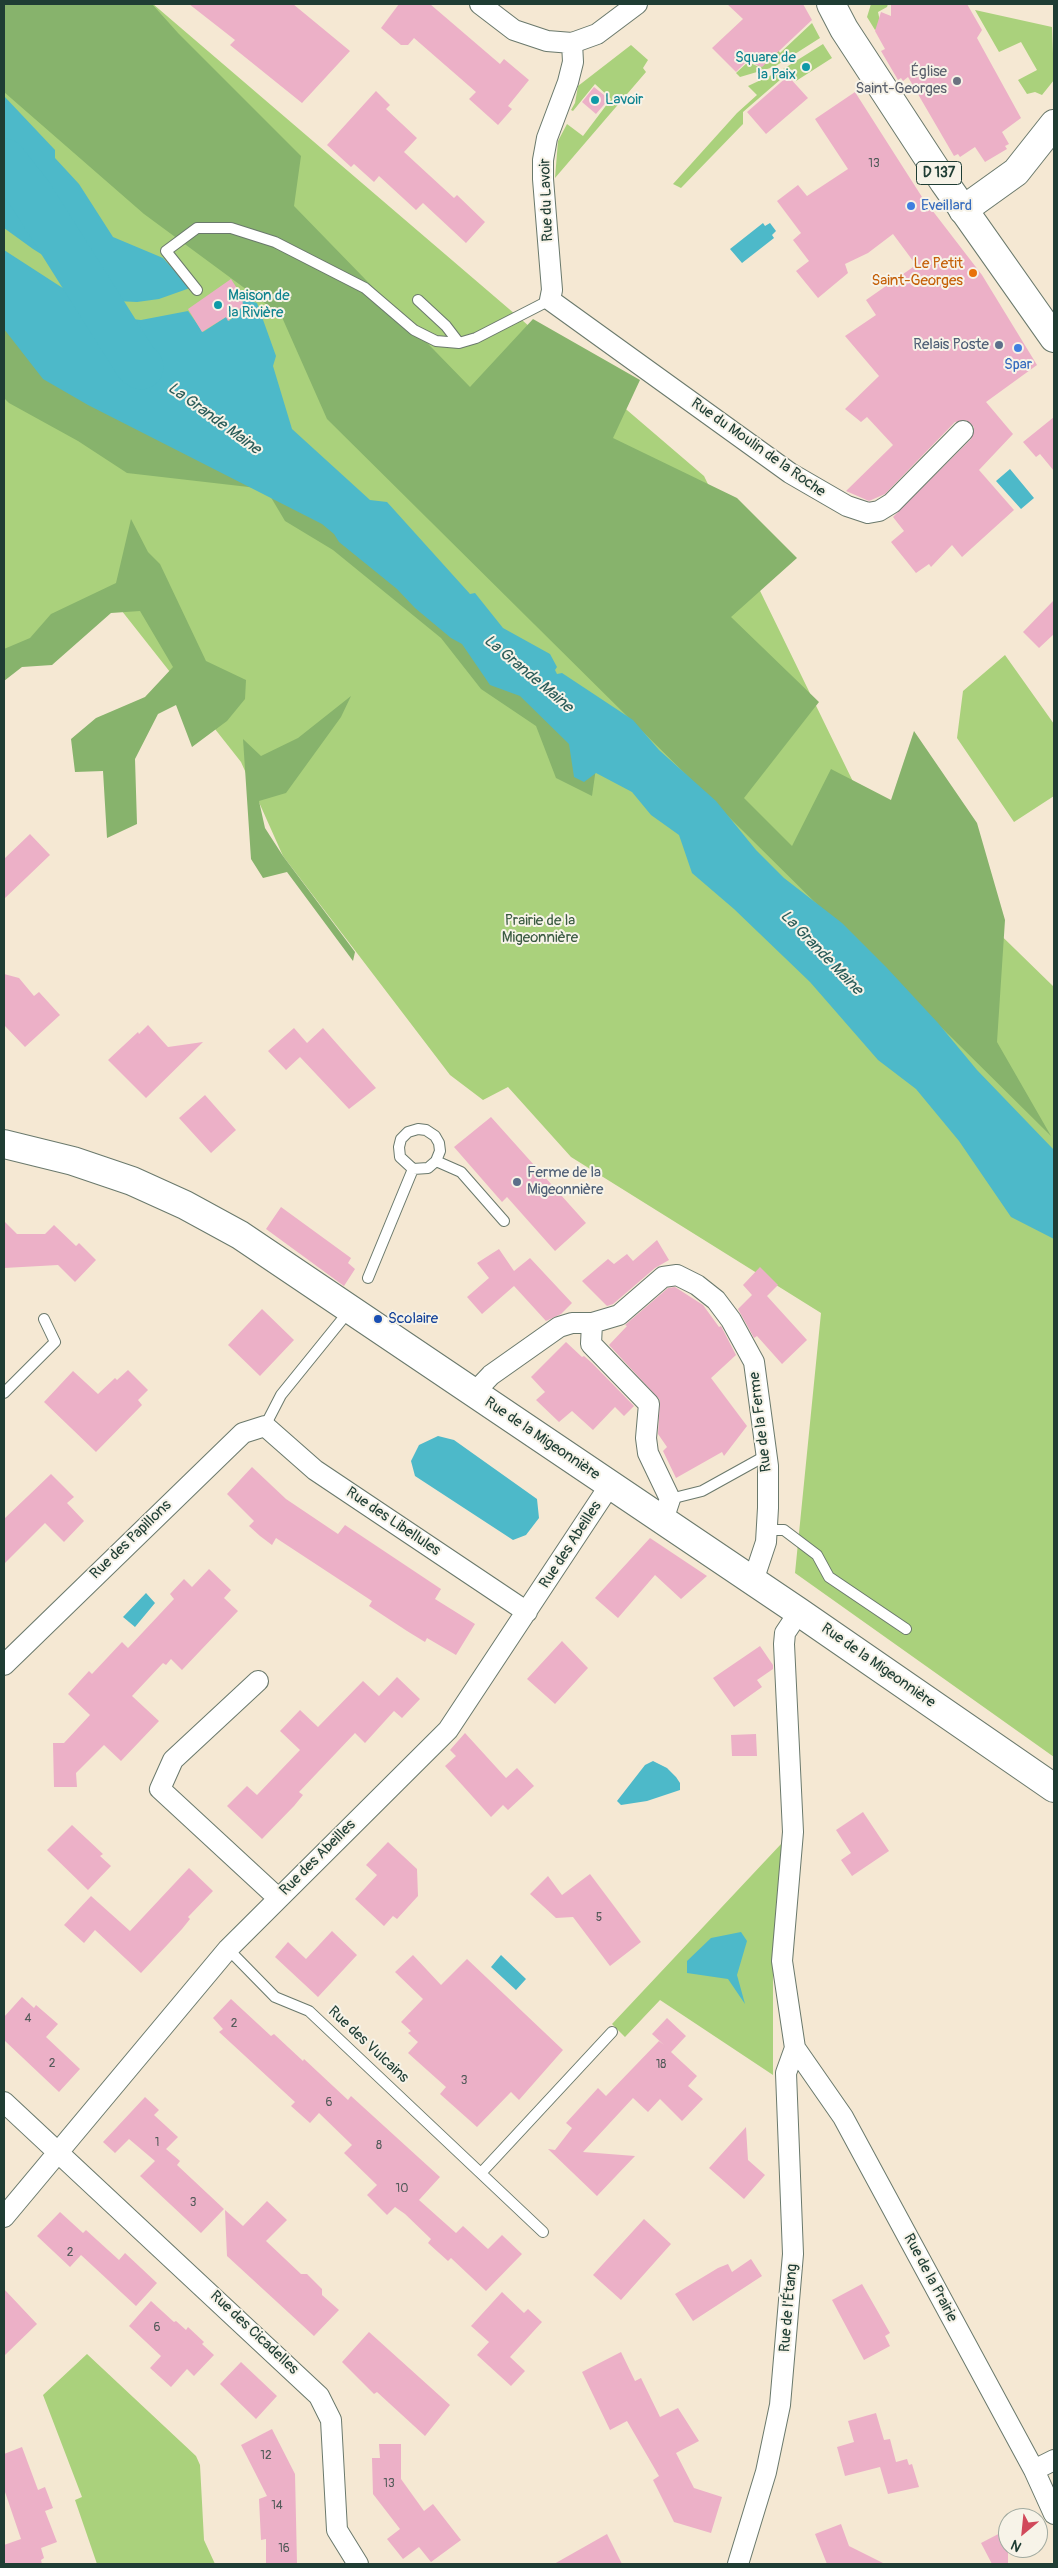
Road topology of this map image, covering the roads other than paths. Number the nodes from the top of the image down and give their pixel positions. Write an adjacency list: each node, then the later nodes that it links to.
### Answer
1 (480, 4): 4 (street)
2 (637, 4): 4 (street)
3 (831, 4): 6 (street, D 137)
4 (572, 43): 9 (street, Rue du Lavoir)
5 (1049, 130): 6 (street)
6 (963, 210): 10 (street, D 137)
7 (197, 290): 11 (lane)
8 (418, 300): 11 (lane)
9 (550, 300): 11 (lane); 12 (street, Rue du Moulin de la Roche)
10 (1054, 338)
11 (459, 343)
12 (963, 431)
13 (4, 1144): 18 (street, Rue de la Migeonnière)
14 (436, 1162): 15 (lane); 15 (lane); 16 (lane)
15 (413, 1169): 17 (lane)
16 (504, 1221)
17 (368, 1278)
18 (353, 1306): 22 (street, Rue de la Migeonnière); 23 (lane)
19 (44, 1319): 21 (lane)
20 (592, 1323): 22 (street, Rue de la Ferme); 24 (street, Rue de la Ferme); 26 (street)
21 (4, 1393)
22 (474, 1393): 25 (street, Rue de la Migeonnière)
23 (265, 1426): 29 (street, Rue des Libellules); 32 (street, Rue des Papillons)
24 (767, 1455): 26 (lane); 27 (street, Rue de la Ferme)
25 (610, 1485): 26 (street, Rue de la Migeonnière); 29 (street, Rue des Abeilles)
26 (666, 1510): 28 (street, Rue de la Migeonnière)
27 (767, 1530): 28 (street, Rue de la Ferme); 31 (lane)
28 (753, 1581): 30 (street, Rue de la Migeonnière)
29 (527, 1612): 35 (street, Rue des Abeilles)
30 (799, 1612): 34 (street, Rue de la Migeonnière); 38 (street)
31 (906, 1629)
32 (4, 1665)
33 (258, 1681): 35 (street)
34 (1054, 1788)
35 (278, 1898): 36 (street, Rue des Abeilles)
36 (228, 1948): 40 (street, Rue des Abeilles); 41 (lane, Rue des Vulcains)
37 (612, 2032): 41 (lane)
38 (795, 2048): 45 (street, Rue de la Prairie); 48 (street, Rue de l'Étang)
39 (4, 2102): 40 (street, Rue des Cicadelles)
40 (57, 2152): 42 (street, Rue des Abeilles); 47 (street, Rue des Cicadelles)
41 (482, 2172): 43 (lane, Rue des Vulcains)
42 (4, 2216)
43 (543, 2232)
44 (1054, 2460): 45 (street)
45 (1034, 2470): 46 (street, Rue de la Prairie)
46 (1054, 2514)
47 (358, 2564)
48 (738, 2564)

